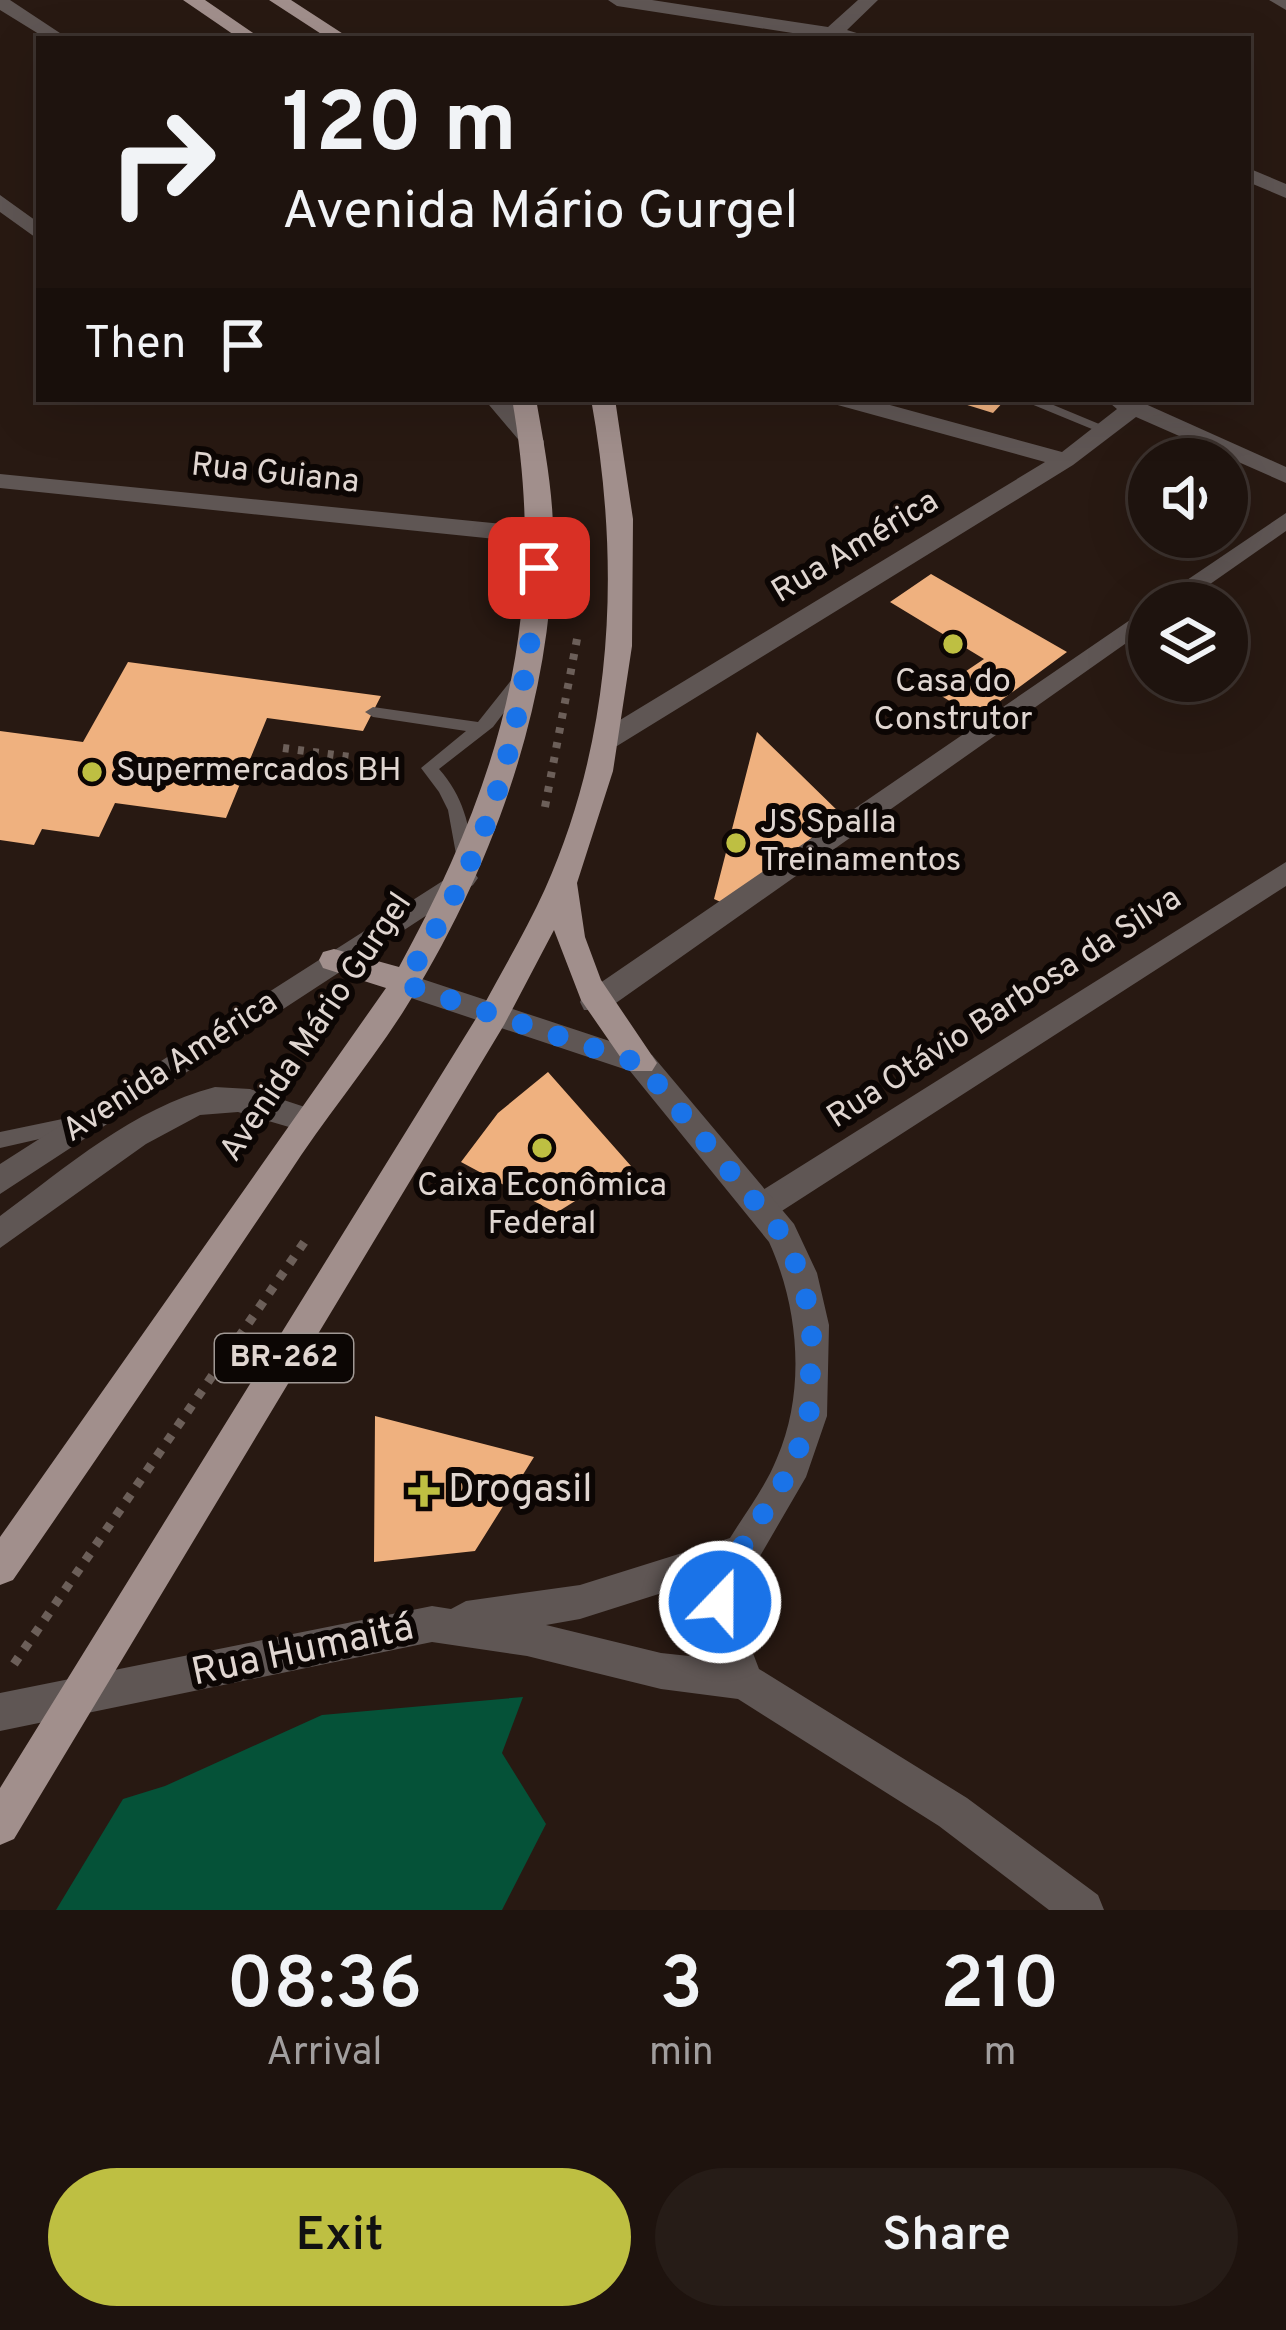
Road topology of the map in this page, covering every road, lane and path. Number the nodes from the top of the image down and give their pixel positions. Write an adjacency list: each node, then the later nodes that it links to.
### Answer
1 (192, 0): 10 (main road)
2 (278, 0): 11 (main road)
3 (617, 0): 8 (street)
4 (869, 0): 8 (street)
5 (1278, 0): 7 (street)
6 (0, 2): 9 (street)
7 (1286, 4)
8 (834, 32): 12 (street)
9 (54, 36)
10 (249, 36)
11 (337, 36)
12 (853, 36)
13 (1251, 175): 14 (street)
14 (1286, 192)
15 (0, 201): 16 (street)
16 (36, 231)
17 (499, 402): 24 (street)
18 (525, 402): 24 (main road, Avenida Mário Gurgel / BR-262)
19 (604, 402): 35 (main road, BR-262)
20 (853, 402): 25 (street)
21 (1034, 402): 23 (lane)
22 (1124, 403): 23 (street, Rua América); 26 (street)
23 (1109, 431): 25 (street, Rua América)
24 (536, 446): 29 (main road, Avenida Mário Gurgel / BR-262)
25 (1064, 460): 35 (street, Rua América)
26 (1286, 476)
27 (0, 481): 29 (street, Rua Guiana)
28 (1286, 520): 30 (street)
29 (543, 536): 32 (main road, Avenida Mário Gurgel / BR-262)
30 (1196, 582)
31 (1128, 630): 43 (street)
32 (526, 673): 34 (lane); 39 (main road, Avenida Mário Gurgel / BR-262)
33 (373, 712): 34 (lane)
34 (481, 728): 37 (lane)
35 (608, 740): 40 (main road, BR-262)
36 (283, 748): 37 (path)
37 (429, 768): 39 (lane)
38 (1286, 872): 50 (street, Rua Otávio Barbosa da Silva)
39 (463, 878): 41 (street, Avenida América); 42 (main road, Avenida Mário Gurgel / BR-262)
40 (562, 884): 43 (main road); 44 (main road, BR-262)
41 (334, 960): 42 (main road); 46 (street, Avenida América)
42 (404, 984): 44 (street); 47 (main road, Avenida Mário Gurgel / BR-262)
43 (595, 1002): 45 (main road)
44 (493, 1016): 45 (street); 56 (main road, BR-262)
45 (641, 1064): 50 (street)
46 (109, 1108): 48 (lane); 49 (street, Avenida América)
47 (306, 1120): 51 (street, Avenida América); 53 (main road, Avenida Mário Gurgel / BR-262)
48 (0, 1140)
49 (0, 1181)
50 (762, 1207): 52 (street)
51 (0, 1234)
52 (739, 1552): 54 (street); 55 (street)
53 (0, 1568)
54 (432, 1624): 55 (street, Rua Humaitá); 56 (street, Rua Humaitá)
55 (744, 1681): 59 (street, Rua Humaitá)
56 (75, 1699): 57 (street, Rua Humaitá); 58 (main road, BR-262)
57 (0, 1712)
58 (0, 1825)
59 (1083, 1910)

